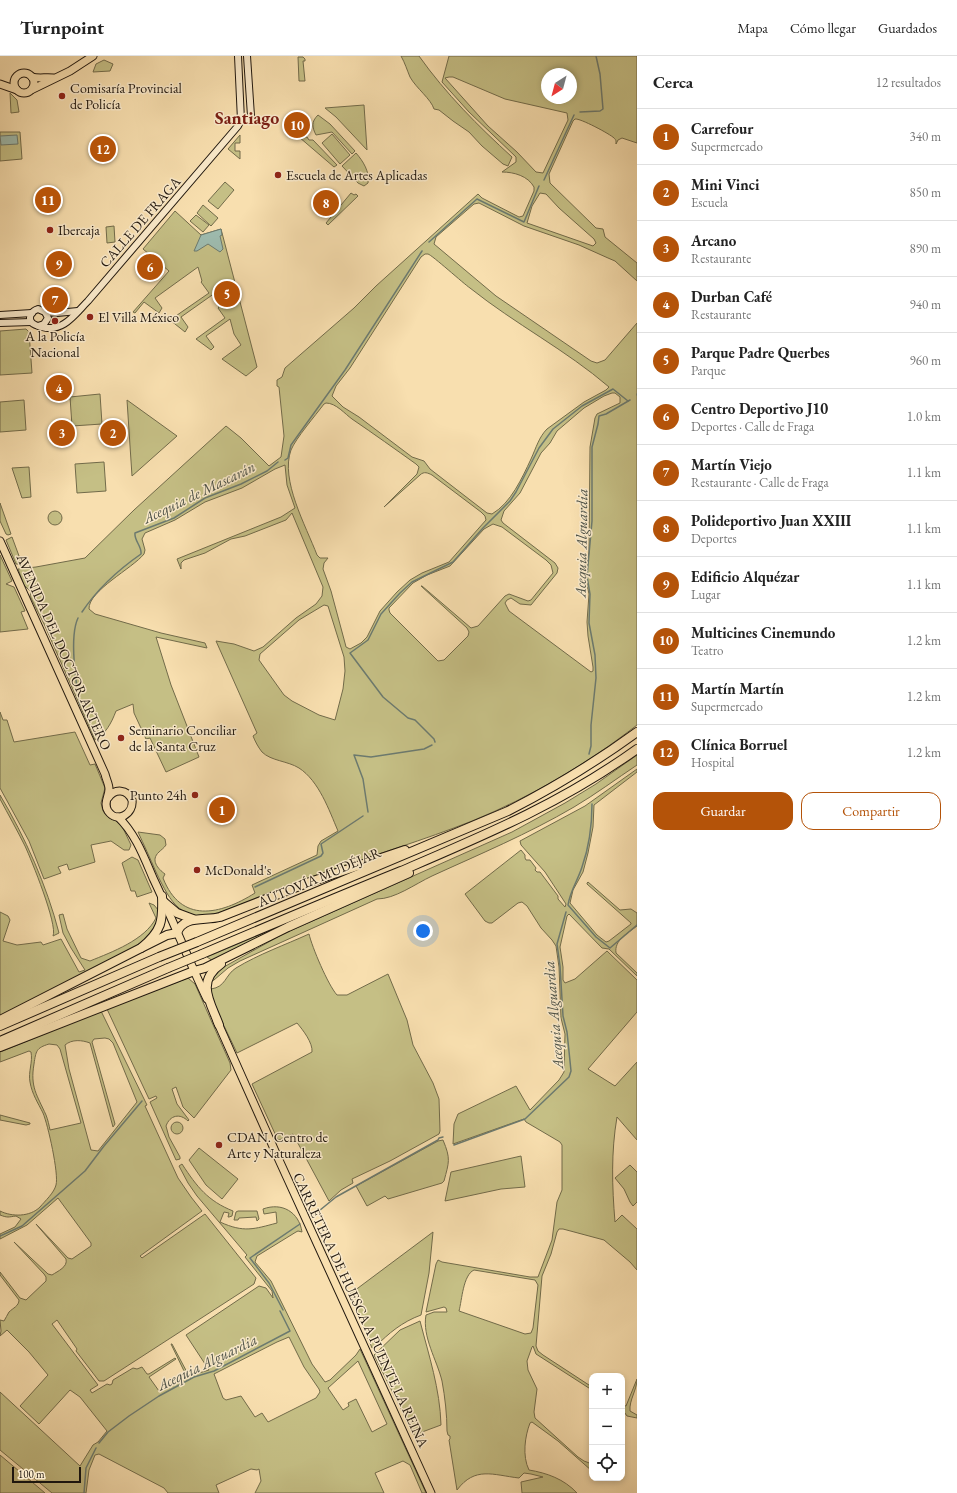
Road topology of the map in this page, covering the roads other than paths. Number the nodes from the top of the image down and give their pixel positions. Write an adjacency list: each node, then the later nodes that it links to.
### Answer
1 (94, 56): 6 (main road)
2 (248, 58): 3 (main road); 10 (main road, CALLE DE FRAGA)
3 (238, 59): 10 (main road)
4 (32, 77): 5 (main road); 6 (main road); 8 (main road)
5 (16, 78): 7 (main road); 9 (main road)
6 (53, 78): 8 (main road)
7 (0, 84): 9 (main road)
8 (33, 89): 9 (main road)
9 (16, 90)
10 (241, 120): 11 (main road, CALLE DE FRAGA)
11 (78, 311): 12 (main road); 17 (main road, CALLE DE FRAGA)
12 (45, 312): 13 (main road); 17 (main road)
13 (32, 313): 14 (main road); 15 (main road)
14 (0, 315)
15 (31, 322): 16 (main road); 17 (main road)
16 (0, 323)
17 (38, 326)
18 (0, 541): 21 (main road, AVENIDA DEL DOCTOR ARTERO)
19 (637, 732): 27 (highway, AUTOVÍA MUDÉJAR)
20 (637, 748): 28 (highway, AUTOVÍA MUDÉJAR)
21 (105, 774): 22 (main road, AVENIDA DEL DOCTOR ARTERO); 23 (main road, AVENIDA DEL DOCTOR ARTERO)
22 (120, 791): 23 (main road); 24 (main road)
23 (108, 798): 25 (main road)
24 (131, 810): 25 (main road); 26 (main road)
25 (118, 817): 26 (main road)
26 (133, 837): 29 (main road)
27 (416, 850): 30 (highway); 36 (highway, AUTOVÍA MUDÉJAR, bridge)
28 (432, 858): 33 (highway); 38 (highway, AUTOVÍA MUDÉJAR, bridge)
29 (163, 899): 30 (highway); 31 (main road, CARRETERA DE HUESCA A PUENTE LA REINA); 32 (highway)
30 (194, 920): 31 (highway)
31 (177, 933): 32 (highway); 34 (main road, CARRETERA DE HUESCA A PUENTE LA REINA)
32 (141, 948): 35 (highway)
33 (228, 957): 34 (highway); 37 (highway)
34 (194, 971): 37 (main road, CARRETERA DE HUESCA A PUENTE LA REINA); 39 (highway)
35 (0, 1020)
36 (0, 1026)
37 (219, 1026): 40 (main road, CARRETERA DE HUESCA A PUENTE LA REINA)
38 (0, 1040)
39 (0, 1047)
40 (431, 1493)

